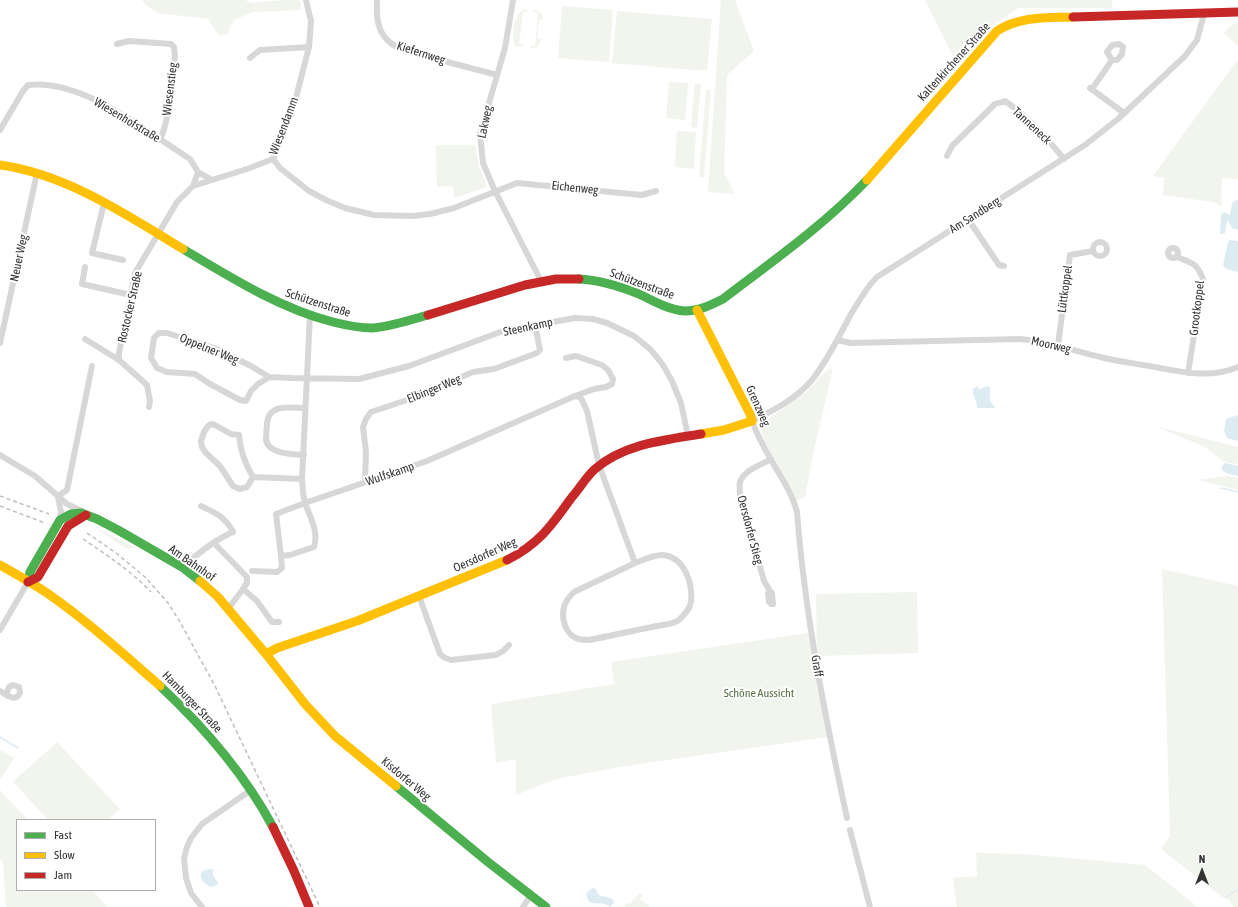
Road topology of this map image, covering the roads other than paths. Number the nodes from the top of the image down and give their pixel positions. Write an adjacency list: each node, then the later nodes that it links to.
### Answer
1 (306, 0): 7 (street, Wiesendamm)
2 (377, 0): 10 (street, Kiefernweg)
3 (513, 0): 10 (street, Lakweg)
4 (1238, 12): 5 (main road, Kaltenkirchener Straße)
5 (1204, 14): 11 (street, Am Sandberg); 34 (main road, Kaltenkirchener Straße)
6 (117, 44): 13 (street, Wiesenstieg)
7 (309, 47): 8 (street); 15 (street, Wiesendamm)
8 (250, 58)
9 (1112, 60): 11 (street)
10 (497, 76): 22 (street, Lakweg)
11 (1124, 114): 16 (street, Am Sandberg)
12 (0, 130): 13 (street, Wiesenhofstraße)
13 (160, 140): 18 (street, Wiesenhofstraße)
14 (947, 156): 16 (street, Tanneneck)
15 (273, 159): 20 (street, Wiesendamm); 22 (street, Eichenweg)
16 (1064, 159): 25 (street, Am Sandberg)
17 (0, 165): 19 (main road, Schützenstraße)
18 (198, 172): 20 (street, Wiesenhofstraße); 21 (street)
19 (37, 173): 24 (main road, Schützenstraße); 39 (street, Neuer Weg)
20 (212, 180): 21 (street, Wiesendamm)
21 (193, 186): 26 (street, Wiesendamm)
22 (495, 191): 23 (street, Eichenweg); 32 (street, Lakweg)
23 (656, 191)
24 (104, 203): 26 (main road, Schützenstraße); 29 (street)
25 (968, 219): 30 (street); 38 (street, Am Sandberg)
26 (158, 234): 33 (street, Rostocker Straße); 35 (main road, Schützenstraße)
27 (1093, 251): 40 (street, Lüttkoppel)
28 (1177, 257): 45 (street, Grootkoppel)
29 (123, 260)
30 (1004, 266)
31 (85, 268): 33 (street)
32 (541, 281): 34 (main road, Schützenstraße); 35 (main road, Schützenstraße)
33 (131, 294): 42 (street, Rostocker Straße)
34 (697, 310): 51 (main road, Grenzweg)
35 (310, 315): 47 (street)
36 (535, 325): 47 (street, Steenkamp); 52 (street, Steenkamp); 59 (street, Elbinger Weg)
37 (85, 339): 42 (street, Rostocker Straße)
38 (838, 340): 40 (street, Moorweg); 51 (street, Am Sandberg)
39 (0, 343)
40 (1058, 345): 45 (street, Moorweg)
41 (566, 358): 48 (street, Wulfskamp)
42 (119, 360): 49 (street, Rostocker Straße)
43 (92, 366): 60 (street)
44 (1238, 367): 45 (street, Moorweg)
45 (1188, 373)
46 (269, 377): 46 (street, Oppelner Weg); 47 (street, Steenkamp)
47 (307, 379): 50 (street)
48 (575, 396): 56 (street); 59 (street, Wulfskamp)
49 (149, 407)
50 (305, 408): 54 (street); 54 (street)
51 (752, 421): 52 (main road, Oersdorfer Weg); 55 (street, Grenzweg)
52 (688, 436): 56 (main road, Oersdorfer Weg)
53 (0, 455): 60 (street)
54 (304, 455): 58 (street)
55 (771, 459): 64 (street, Grenzweg); 77 (street, Oersdorfer Stieg)
56 (599, 465): 71 (street); 78 (main road, Oersdorfer Weg)
57 (253, 477): 57 (street); 58 (street)
58 (302, 479): 61 (street)
59 (366, 482): 61 (street, Wulfskamp)
60 (58, 496): 62 (street, Am Bahnhof)
61 (305, 503): 70 (street, Wulfskamp); 70 (street)
62 (64, 504): 65 (street, Am Bahnhof); 66 (street, Am Bahnhof); 67 (street, Am Bahnhof)
63 (201, 506): 69 (street)
64 (797, 512): 87 (street, Graff)
65 (70, 514): 66 (main road, Am Bahnhof); 67 (main road, Am Bahnhof); 68 (street, Am Bahnhof)
66 (84, 516): 68 (main road, Am Bahnhof); 73 (main road, Am Bahnhof)
67 (60, 520): 75 (main road, Am Bahnhof)
68 (68, 526): 75 (main road, Am Bahnhof)
69 (214, 543): 73 (street); 76 (street)
70 (281, 556): 74 (street)
71 (636, 563): 71 (street)
72 (0, 565): 75 (main road, Hamburger Straße)
73 (182, 567): 79 (main road, Am Bahnhof)
74 (252, 571)
75 (28, 582): 81 (street); 86 (main road, Hamburger Straße)
76 (243, 589): 79 (street); 80 (street)
77 (770, 592)
78 (418, 596): 82 (street); 83 (main road, Oersdorfer Weg)
79 (228, 609): 83 (main road, Am Bahnhof)
80 (279, 622)
81 (0, 630)
82 (510, 645)
83 (266, 654): 89 (main road, Kisdorfer Weg)
84 (0, 691): 85 (street)
85 (8, 696)
86 (251, 790): 90 (street); 91 (main road, Hamburger Straße)
87 (847, 818)
88 (850, 830): 94 (street)
89 (530, 895): 92 (street); 93 (main road, Kisdorfer Weg)
90 (202, 907)
91 (309, 907)
92 (523, 907)
93 (546, 907)
94 (870, 907)

